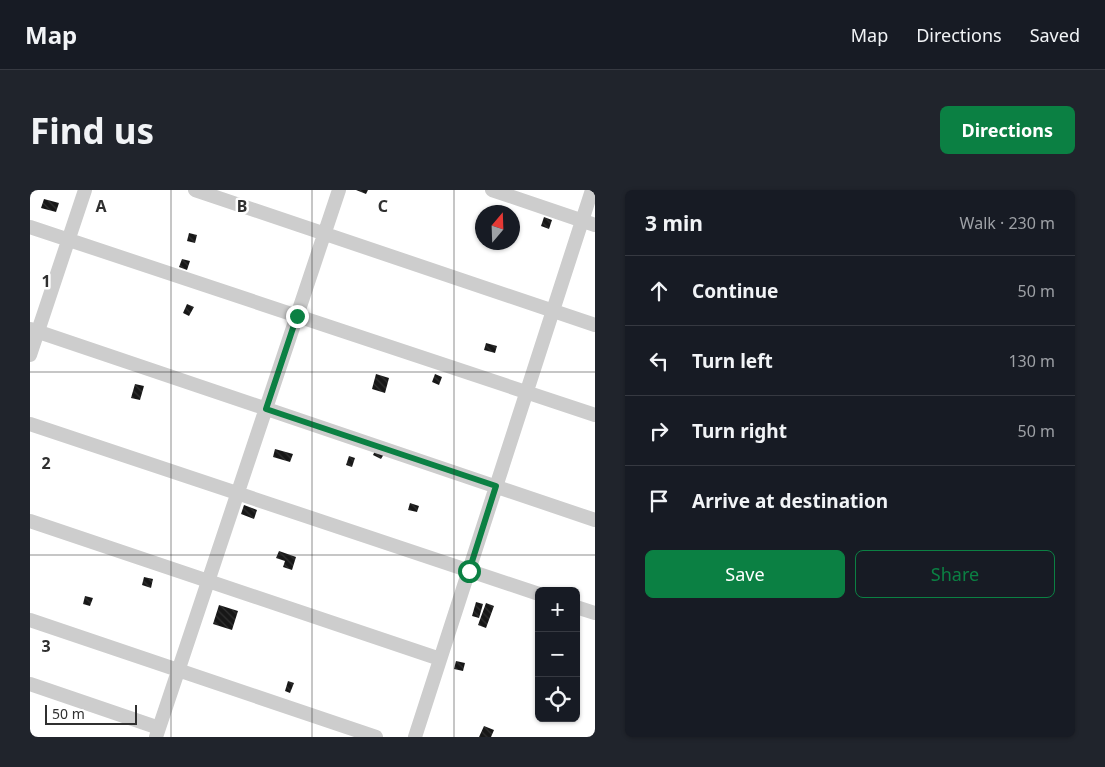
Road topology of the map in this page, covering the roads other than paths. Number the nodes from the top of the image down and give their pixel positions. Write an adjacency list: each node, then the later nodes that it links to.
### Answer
1 (85, 190): 9 (street)
2 (196, 190): 8 (street)
3 (339, 190): 8 (street)
4 (492, 190): 6 (street)
5 (592, 190): 6 (street)
6 (589, 223): 10 (street)
7 (30, 227): 9 (street)
8 (324, 234): 10 (street); 11 (street)
9 (68, 240): 11 (street); 13 (street)
10 (553, 311): 12 (street); 15 (street)
11 (297, 316): 15 (street); 16 (street)
12 (595, 325)
13 (34, 330): 14 (street); 16 (street)
14 (30, 354)
15 (527, 392): 17 (street); 19 (street)
16 (266, 409): 19 (street); 20 (street)
17 (595, 415)
18 (30, 424): 20 (street)
19 (496, 486): 21 (street); 23 (street)
20 (237, 493): 23 (street); 24 (street)
21 (595, 520)
22 (30, 521): 24 (street)
23 (469, 571): 25 (street); 29 (street)
24 (208, 581): 29 (street); 30 (street)
25 (535, 593)
26 (580, 608): 27 (street)
27 (595, 613)
28 (30, 620): 30 (street)
29 (440, 659): 34 (street)
30 (178, 670): 32 (street); 33 (street)
31 (30, 684): 32 (street)
32 (157, 732)
33 (376, 737)
34 (415, 737)

